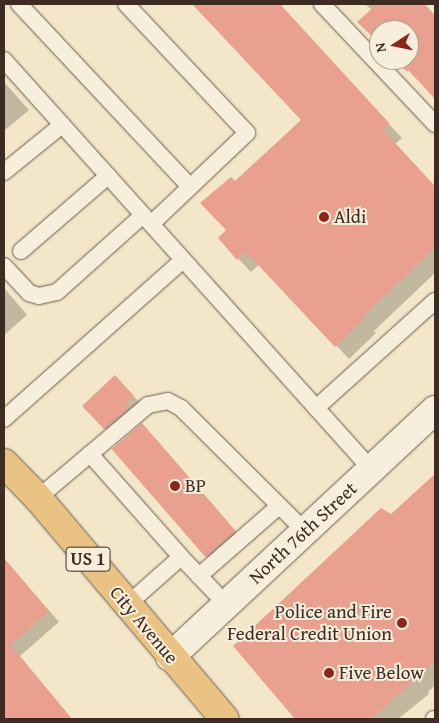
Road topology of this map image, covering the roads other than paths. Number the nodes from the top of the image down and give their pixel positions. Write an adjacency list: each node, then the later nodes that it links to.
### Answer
1 (19, 4): 9 (lane)
2 (126, 4): 9 (lane)
3 (322, 4): 5 (lane)
4 (4, 60): 6 (lane)
5 (435, 124)
6 (62, 125): 7 (lane); 8 (lane)
7 (4, 172)
8 (108, 176): 10 (lane); 11 (lane)
9 (190, 187): 10 (lane)
10 (147, 219): 12 (lane); 13 (lane)
11 (21, 251)
12 (183, 260): 15 (lane); 17 (lane)
13 (4, 266)
14 (435, 301): 15 (lane)
15 (316, 408): 20 (lane)
16 (435, 410): 20 (street, North 76th Street)
17 (4, 419)
18 (90, 454): 21 (lane); 22 (lane); 24 (lane)
19 (4, 463): 21 (highway, City Avenue / US 1)
20 (371, 469): 23 (street, North 76th Street)
21 (38, 498): 27 (highway, City Avenue / US 1)
22 (279, 506): 23 (lane); 25 (lane)
23 (305, 531): 26 (street, North 76th Street)
24 (181, 557): 25 (lane); 27 (lane)
25 (200, 576): 26 (lane)
26 (226, 604): 28 (street, North 76th Street)
27 (127, 605): 28 (highway, City Avenue / US 1)
28 (170, 657): 29 (highway, City Avenue / US 1)
29 (223, 719)

